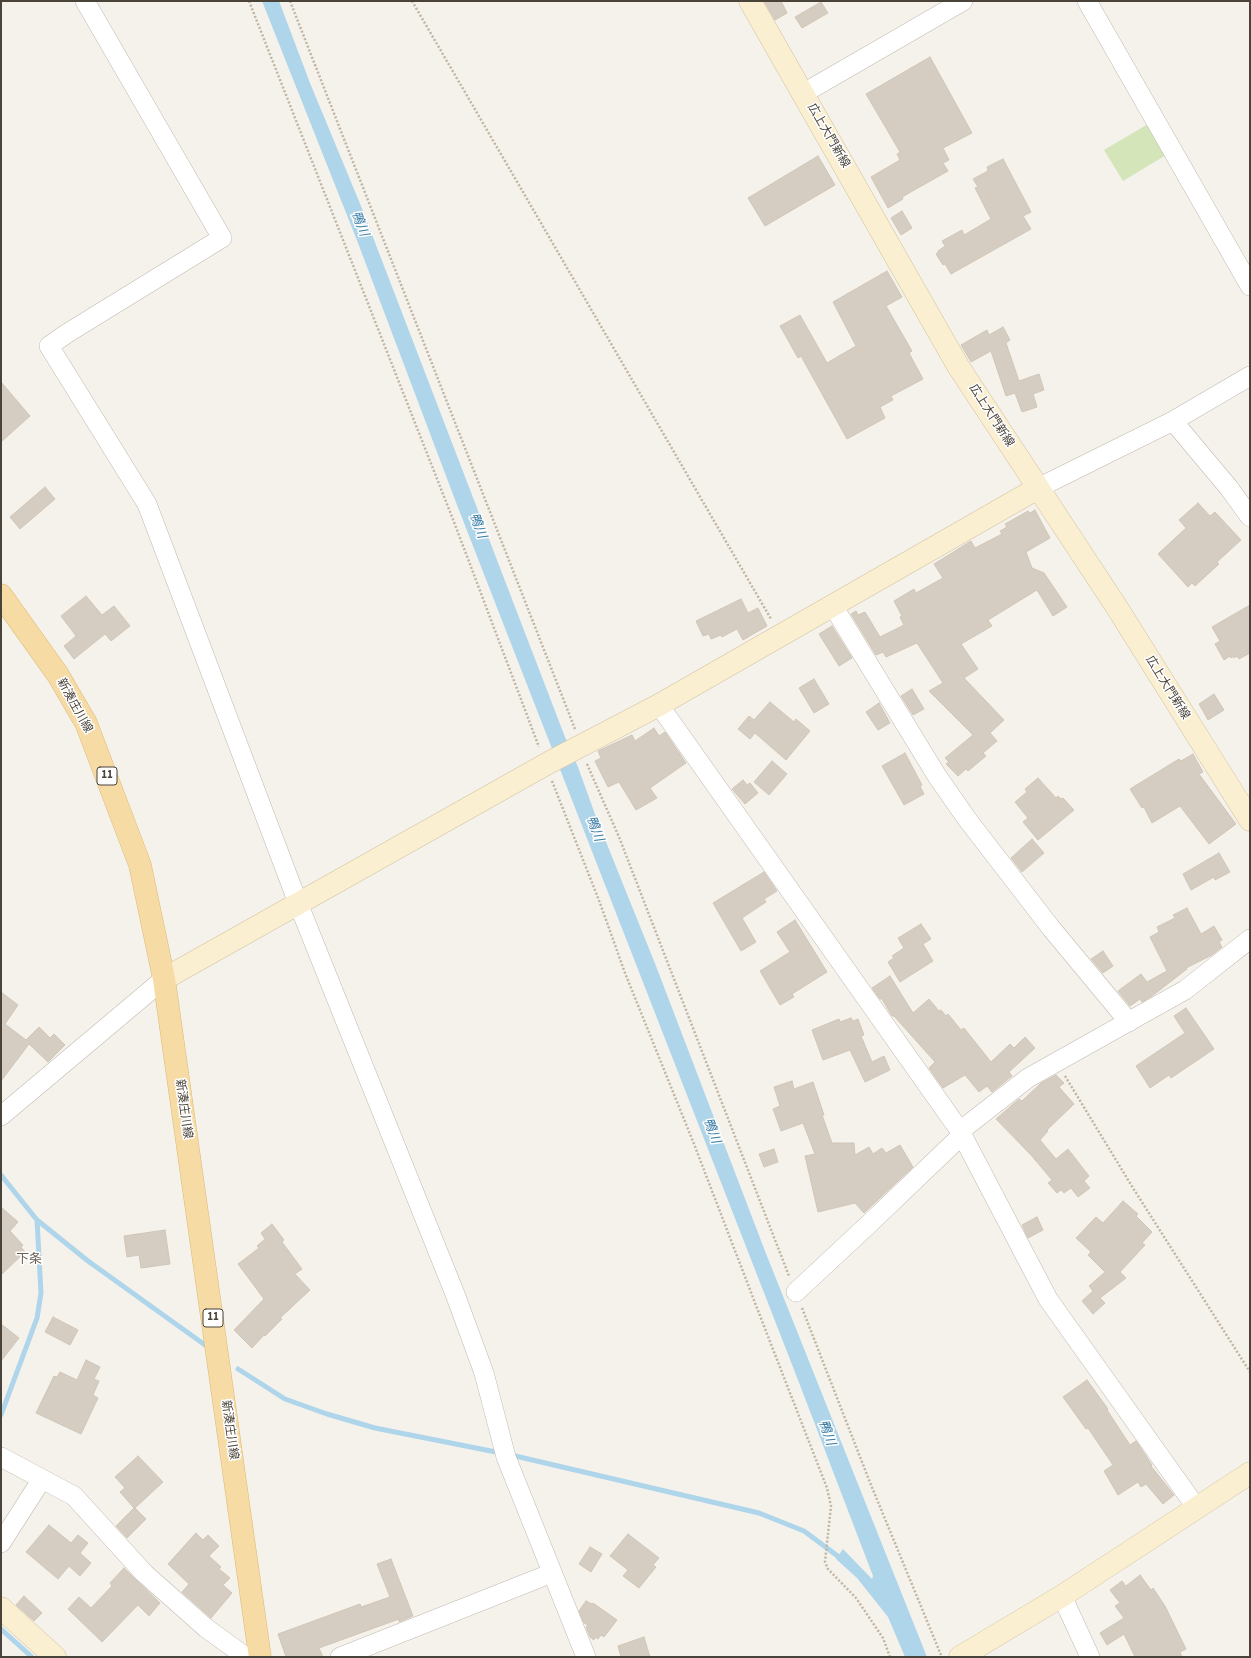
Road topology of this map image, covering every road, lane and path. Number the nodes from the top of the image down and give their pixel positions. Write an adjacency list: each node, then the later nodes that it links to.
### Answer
1 (85, 1): 21 (street)
2 (249, 1): 19 (path)
3 (290, 1): 18 (path)
4 (412, 1): 16 (path)
5 (750, 1): 8 (street, 広上大門新線)
6 (963, 1): 8 (street)
7 (1087, 1): 9 (street)
8 (804, 93): 12 (street, 広上大門新線)
9 (1250, 286)
10 (1250, 376): 11 (street)
11 (1173, 421): 12 (street); 13 (street)
12 (1038, 488): 15 (street); 20 (street, 広上大門新線)
13 (1250, 517)
14 (1, 595): 23 (main road, 新湊庄川線 / 11)
15 (833, 606): 16 (street); 24 (street)
16 (780, 635): 17 (street)
17 (659, 705): 18 (street); 27 (street)
18 (579, 746): 19 (street); 28 (path)
19 (548, 764): 21 (street); 43 (path)
20 (1250, 820)
21 (298, 903): 23 (street); 35 (street)
22 (1250, 939): 24 (street)
23 (164, 979): 26 (street); 40 (main road, 新湊庄川線 / 11)
24 (1129, 1022): 25 (street)
25 (1057, 1062): 27 (street); 29 (path)
26 (1, 1116)
27 (961, 1133): 28 (street); 33 (street)
28 (796, 1292): 44 (path)
29 (1250, 1372)
30 (1, 1457): 32 (street)
31 (1250, 1473): 33 (street)
32 (42, 1479): 34 (street); 39 (street)
33 (1196, 1506): 36 (street)
34 (1, 1543)
35 (552, 1572): 41 (street); 42 (street)
36 (1062, 1596): 45 (street); 46 (street)
37 (1, 1608): 38 (street)
38 (55, 1657)
39 (246, 1657)
40 (260, 1657)
41 (340, 1657)
42 (586, 1657)
43 (890, 1657)
44 (942, 1657)
45 (960, 1657)
46 (1090, 1657)

